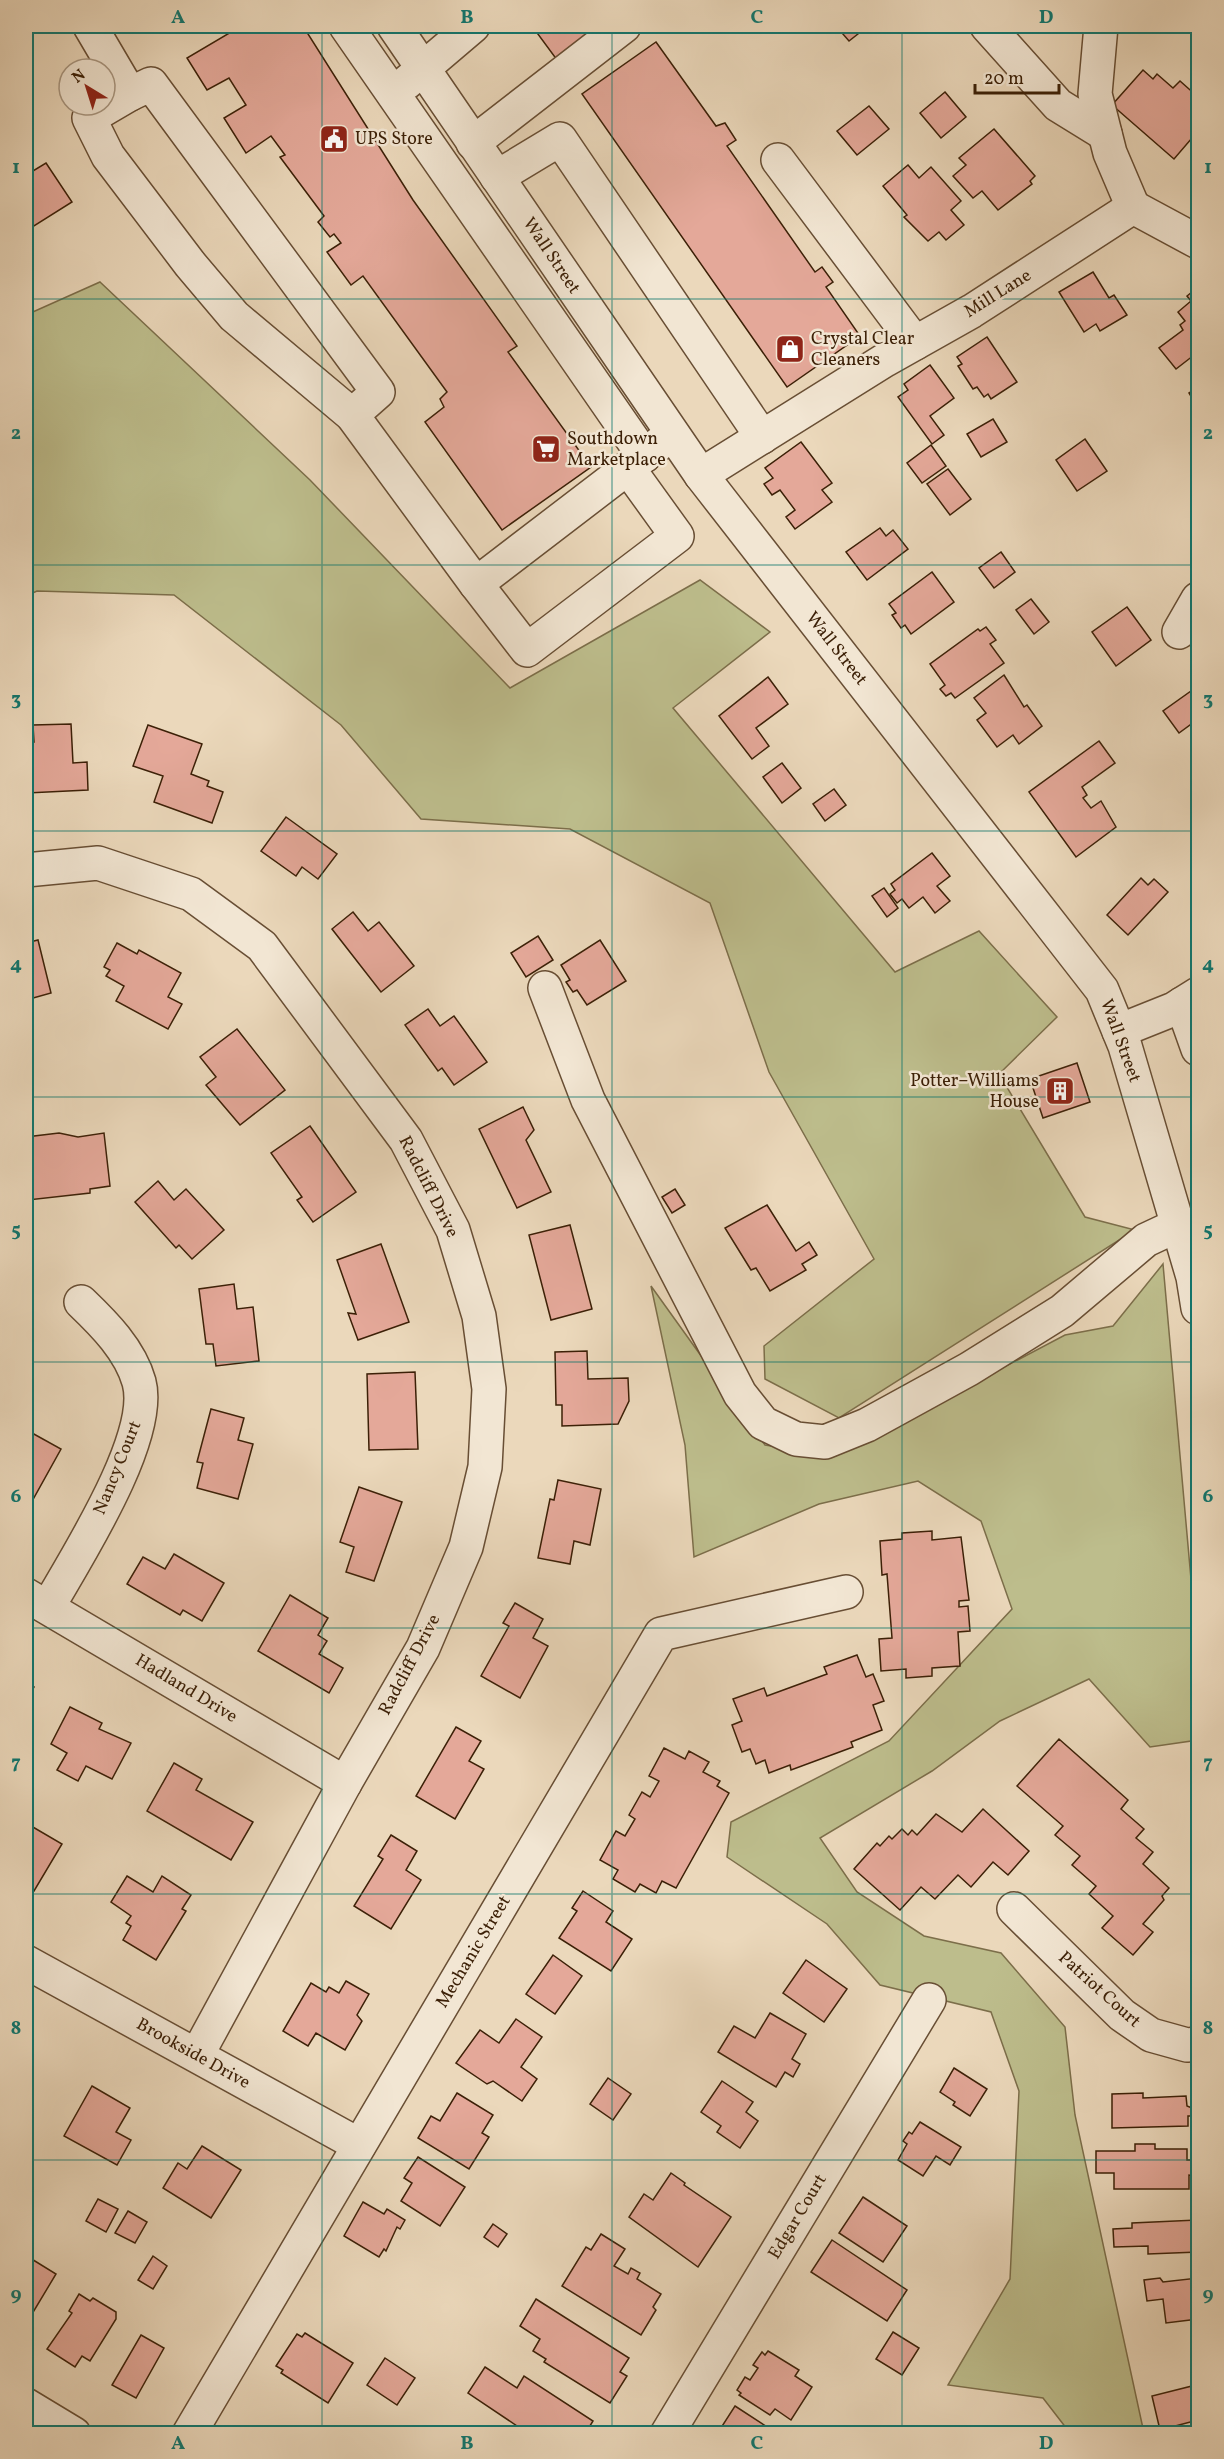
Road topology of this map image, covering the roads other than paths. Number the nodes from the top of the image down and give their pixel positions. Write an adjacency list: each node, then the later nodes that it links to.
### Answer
1 (90, 26): 10 (street)
2 (346, 26): 9 (street)
3 (473, 26): 8 (street)
4 (624, 26): 12 (street)
5 (987, 26): 11 (street)
6 (1101, 26): 11 (street)
7 (403, 29): 8 (street, Wall Street)
8 (422, 67): 9 (street); 12 (street, Wall Street)
9 (392, 93): 16 (street)
10 (130, 94): 21 (street); 21 (street)
11 (1105, 134): 15 (street)
12 (473, 143): 14 (street, Wall Street)
13 (778, 160): 19 (street)
14 (503, 186): 16 (street); 18 (street, Wall Street); 23 (street)
15 (1132, 207): 17 (street); 19 (street, Mill Lane)
16 (477, 215): 20 (street)
17 (1198, 242)
18 (605, 336): 20 (street); 22 (street, Wall Street)
19 (915, 343): 23 (street, Mill Lane)
20 (575, 356): 24 (street)
21 (352, 415): 26 (street)
22 (672, 434): 24 (street); 25 (street, Wall Street)
23 (762, 437): 25 (street, Mill Lane)
24 (636, 462): 26 (street); 26 (street)
25 (701, 475): 32 (street, Wall Street)
26 (476, 584)
27 (1198, 599): 28 (street)
28 (1179, 632)
29 (26, 870): 39 (street, Radcliff Drive)
30 (544, 988): 34 (street)
31 (1190, 999): 32 (street); 33 (street)
32 (1119, 1030): 34 (street, Wall Street)
33 (1198, 1049)
34 (1178, 1226): 36 (street, Wall Street)
35 (81, 1302): 38 (street, Nancy Court)
36 (1198, 1308)
37 (846, 1593): 45 (street, Mechanic Street)
38 (37, 1601): 39 (street, Hadland Drive)
39 (345, 1783): 44 (street, Radcliff Drive)
40 (1014, 1909): 43 (street, Patriot Court)
41 (26, 1962): 44 (street, Brookside Drive)
42 (929, 2000): 49 (street, Edgar Court)
43 (1198, 2044)
44 (197, 2055): 45 (street, Brookside Drive)
45 (359, 2145): 48 (street, Mechanic Street)
46 (26, 2405): 47 (street)
47 (74, 2433)
48 (189, 2433)
49 (667, 2433)

